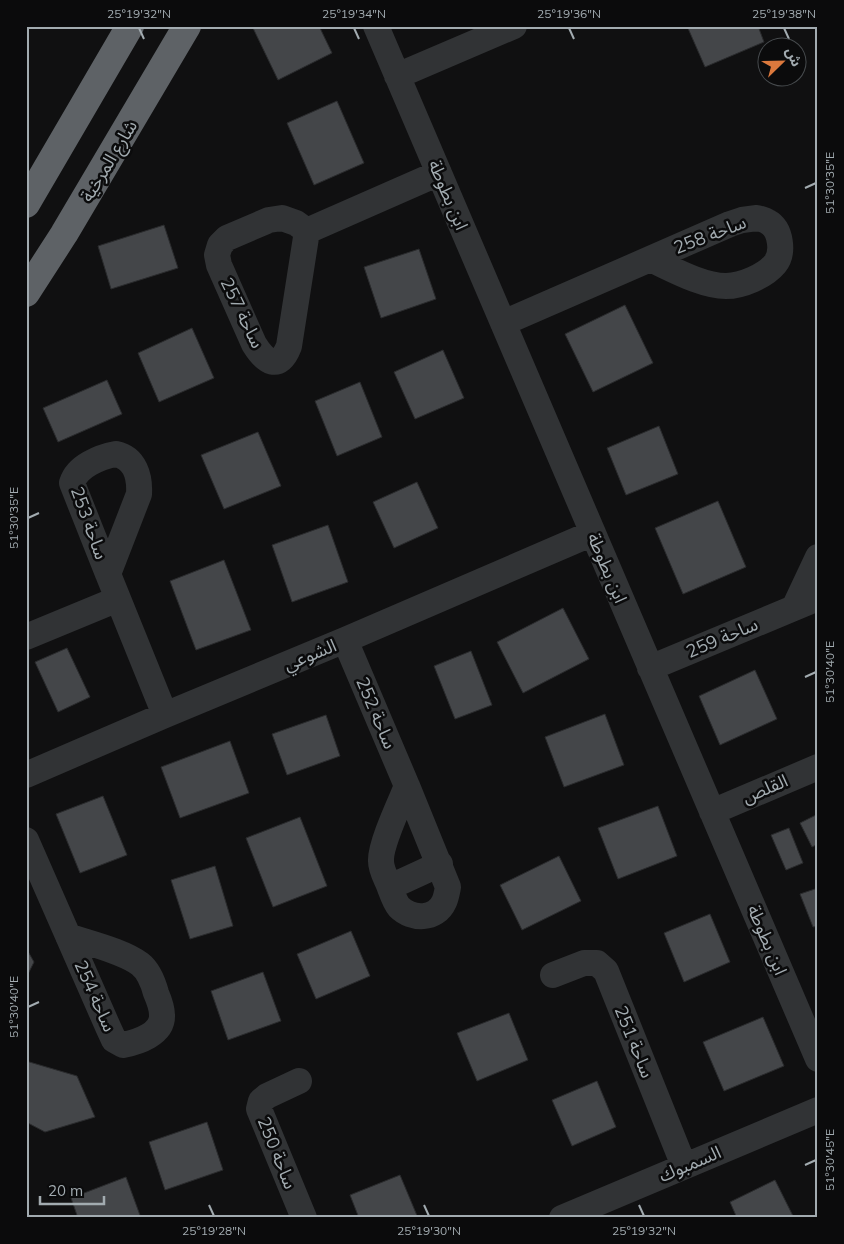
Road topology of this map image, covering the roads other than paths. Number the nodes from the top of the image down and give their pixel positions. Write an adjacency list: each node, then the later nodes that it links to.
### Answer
1 (130, 26): 7 (highway)
2 (188, 26): 10 (highway, شارع المرخية)
3 (376, 26): 5 (street, ابن بطوطة)
4 (514, 26): 5 (street)
5 (397, 76): 6 (street, ابن بطوطة)
6 (439, 173): 8 (street); 11 (street, ابن بطوطة)
7 (26, 204)
8 (307, 231): 8 (street, ساحة 257)
9 (650, 259): 11 (street)
10 (26, 293)
11 (503, 323): 12 (street, ابن بطوطة)
12 (593, 533): 18 (street, الشوعي); 19 (street, ابن بطوطة)
13 (818, 557): 16 (street, ساحة 259)
14 (108, 574): 15 (street, ساحة 253)
15 (118, 599): 17 (street); 20 (street, ساحة 253)
16 (806, 603): 19 (street, ساحة 259)
17 (26, 637)
18 (345, 640): 20 (street, الشوعي); 23 (street, ساحة 252)
19 (650, 668): 24 (street, ابن بطوطة)
20 (165, 714): 22 (street, الشوعي)
21 (818, 767): 24 (street, القلص)
22 (26, 774)
23 (407, 786): 26 (street, ساحة 252); 27 (street, ساحة 252)
24 (712, 812): 30 (street, ابن بطوطة)
25 (26, 840): 28 (street)
26 (440, 864): 27 (street); 27 (street, ساحة 252)
27 (390, 887)
28 (68, 936)
29 (553, 975): 33 (street, ساحة 251)
30 (818, 1059)
31 (299, 1081): 34 (street, ساحة 250)
32 (818, 1110): 33 (street, السمبوك)
33 (684, 1166): 35 (street, السمبوك)
34 (304, 1218)
35 (562, 1218)

